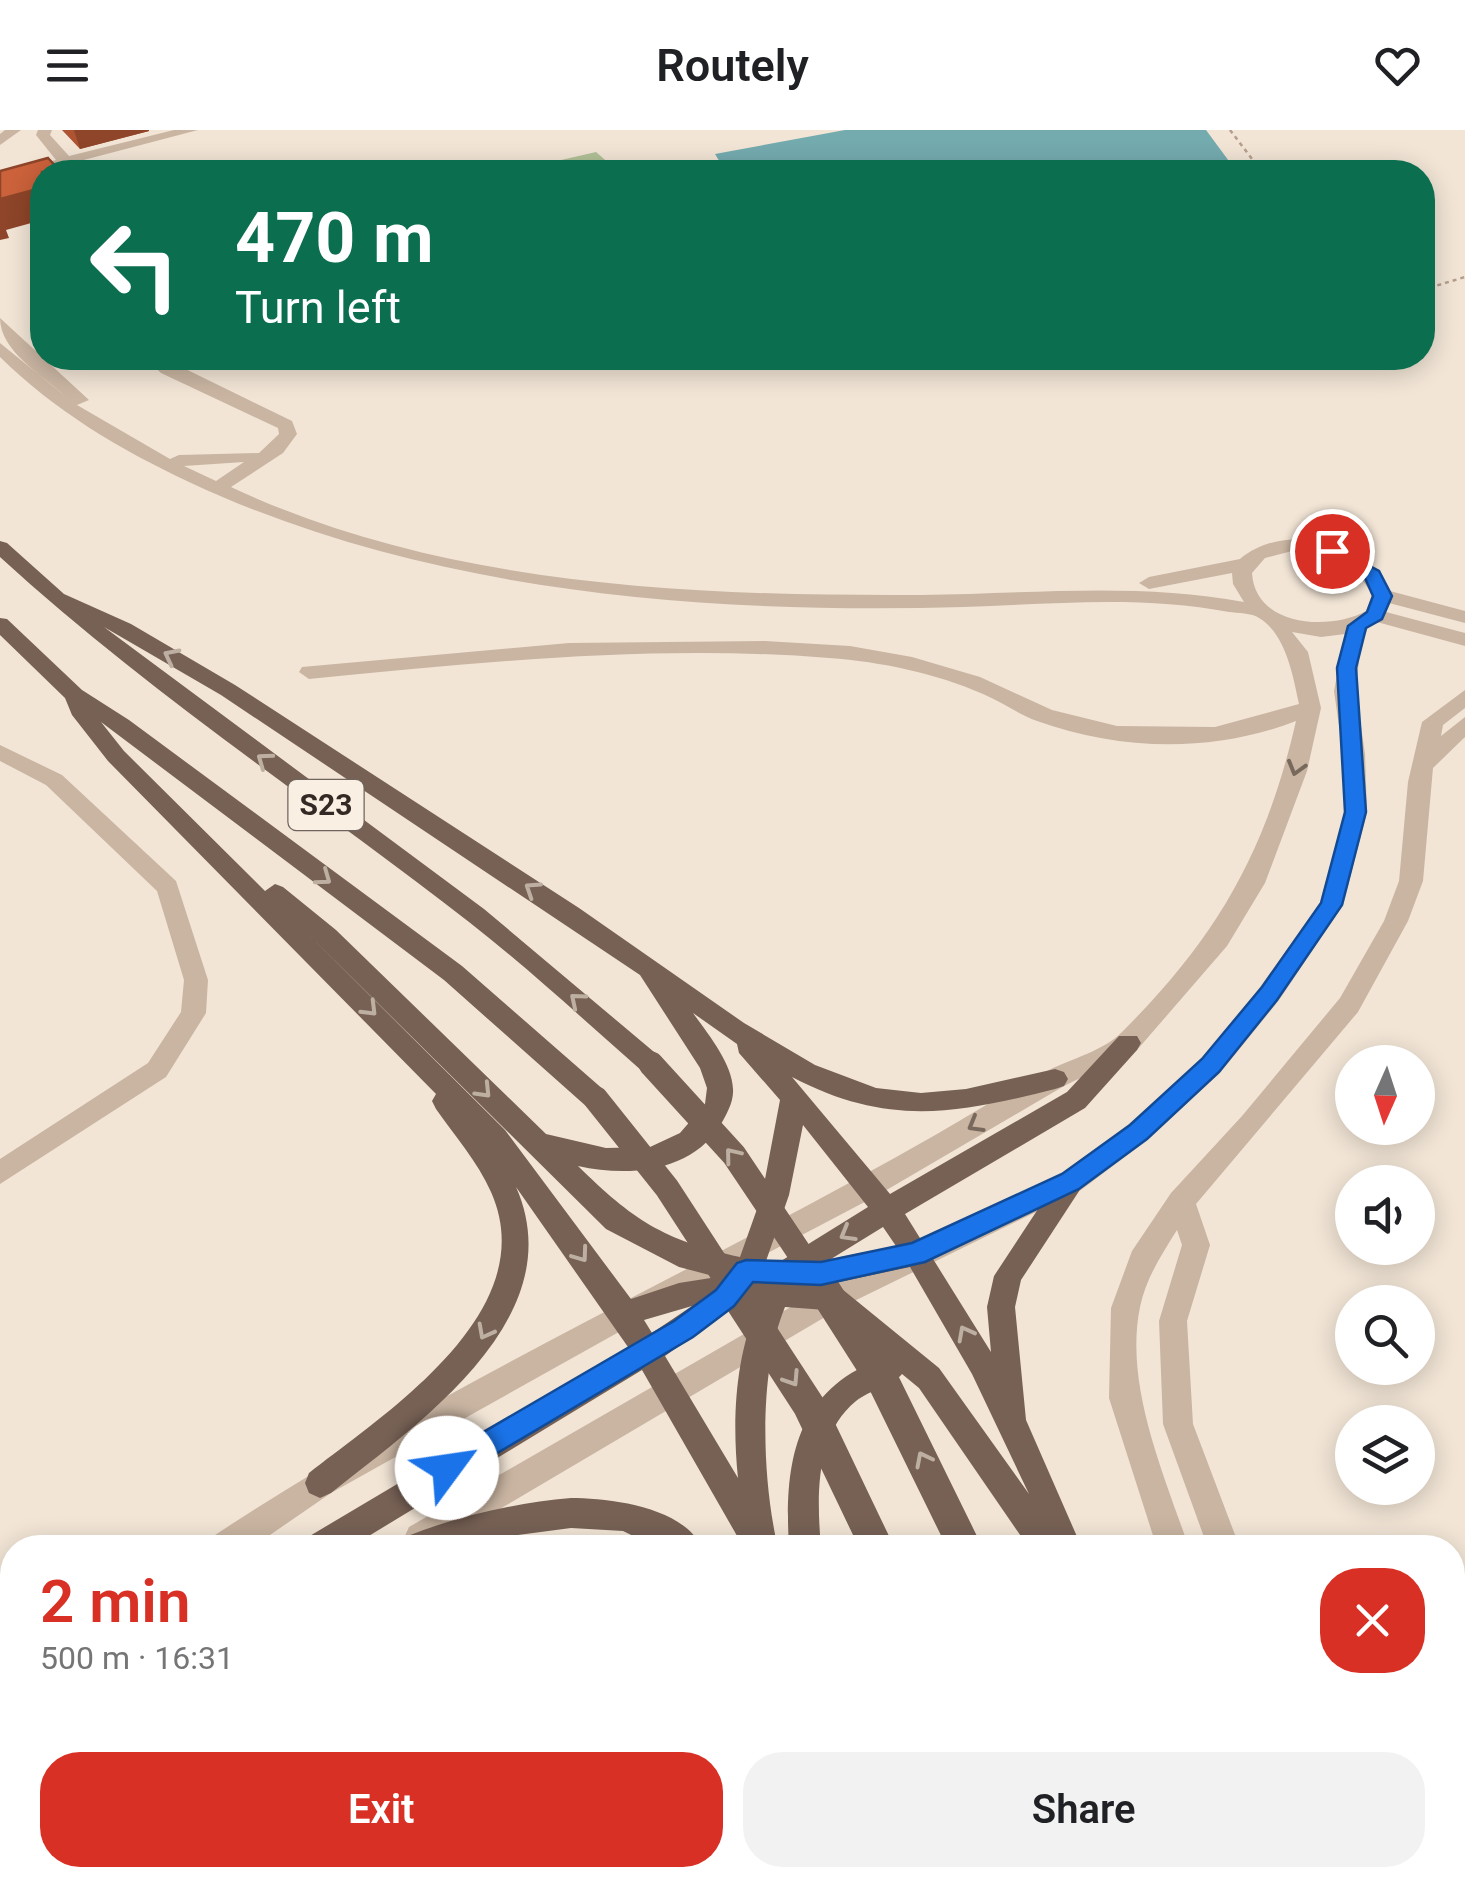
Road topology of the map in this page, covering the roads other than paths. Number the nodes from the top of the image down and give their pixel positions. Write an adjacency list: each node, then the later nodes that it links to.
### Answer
1 (14, 130): 5 (street)
2 (45, 130): 6 (street)
3 (191, 130): 4 (street)
4 (170, 132): 7 (street)
5 (0, 142)
6 (54, 160)
7 (80, 160)
8 (30, 171): 9 (street)
9 (0, 176)
10 (0, 323): 12 (street)
11 (0, 348): 19 (street)
12 (30, 356)
13 (46, 370): 18 (street)
14 (169, 370): 15 (street)
15 (243, 404): 16 (street); 17 (street)
16 (277, 449): 19 (street); 20 (street)
17 (252, 456): 18 (street); 19 (street)
18 (179, 460): 19 (street)
19 (215, 482): 20 (street); 25 (street)
20 (267, 496): 22 (street)
21 (0, 547): 23 (main road, S23)
22 (1246, 564): 24 (street); 25 (street)
23 (53, 597): 37 (main road, one-way to 23); 68 (main road, S23, one-way to 23, bridge)
24 (1372, 612): 25 (street); 26 (street); 28 (street); 45 (street)
25 (1265, 613): 32 (street)
26 (1465, 617)
27 (0, 624): 30 (main road, S23)
28 (1465, 640)
29 (309, 672): 32 (street)
30 (75, 695): 36 (main road); 67 (main road, S23, one-way to 67, bridge)
31 (1465, 697): 35 (street)
32 (1310, 708): 39 (street, one-way to 39)
33 (1465, 724): 35 (street)
34 (0, 752): 44 (street)
35 (1426, 763): 47 (street)
36 (203, 840): 40 (main road, one-way to 40); 43 (main road, one-way to 43)
37 (644, 964): 38 (main road); 43 (main road)
38 (728, 1024): 41 (main road); 42 (main road)
39 (1128, 1043): 41 (street); 46 (main road)
40 (418, 1059): 52 (main road, one-way to 52); 58 (main road, one-way to 58)
41 (1054, 1079): 46 (street, one-way to 46)
42 (794, 1097): 46 (main road); 49 (main road)
43 (531, 1140): 49 (main road)
44 (0, 1173)
45 (1071, 1182): 48 (street); 57 (main road)
46 (876, 1200): 48 (main road); 49 (street); 50 (main road, one-way to 50)
47 (1181, 1201): 71 (street); 72 (street)
48 (916, 1254): 50 (main road); 51 (street); 57 (main road, one-way to 48)
49 (738, 1268): 50 (main road); 52 (main road); 54 (main road)
50 (781, 1283): 51 (main road); 53 (main road)
51 (832, 1298): 53 (street); 55 (main road)
52 (625, 1314): 54 (main road); 58 (street)
53 (757, 1340): 56 (street); 65 (main road)
54 (647, 1350): 56 (main road); 60 (main road)
55 (929, 1378): 66 (main road); 69 (main road)
56 (670, 1390): 61 (street); 64 (main road)
57 (1013, 1426): 70 (main road)
58 (320, 1483): 59 (street)
59 (242, 1535)
60 (341, 1535)
61 (427, 1535)
62 (455, 1535): 63 (main road)
63 (667, 1535)
64 (755, 1535)
65 (761, 1535)
66 (804, 1535)
67 (871, 1535)
68 (959, 1535)
69 (1039, 1535)
70 (1061, 1535)
71 (1169, 1535)
72 (1219, 1535)

